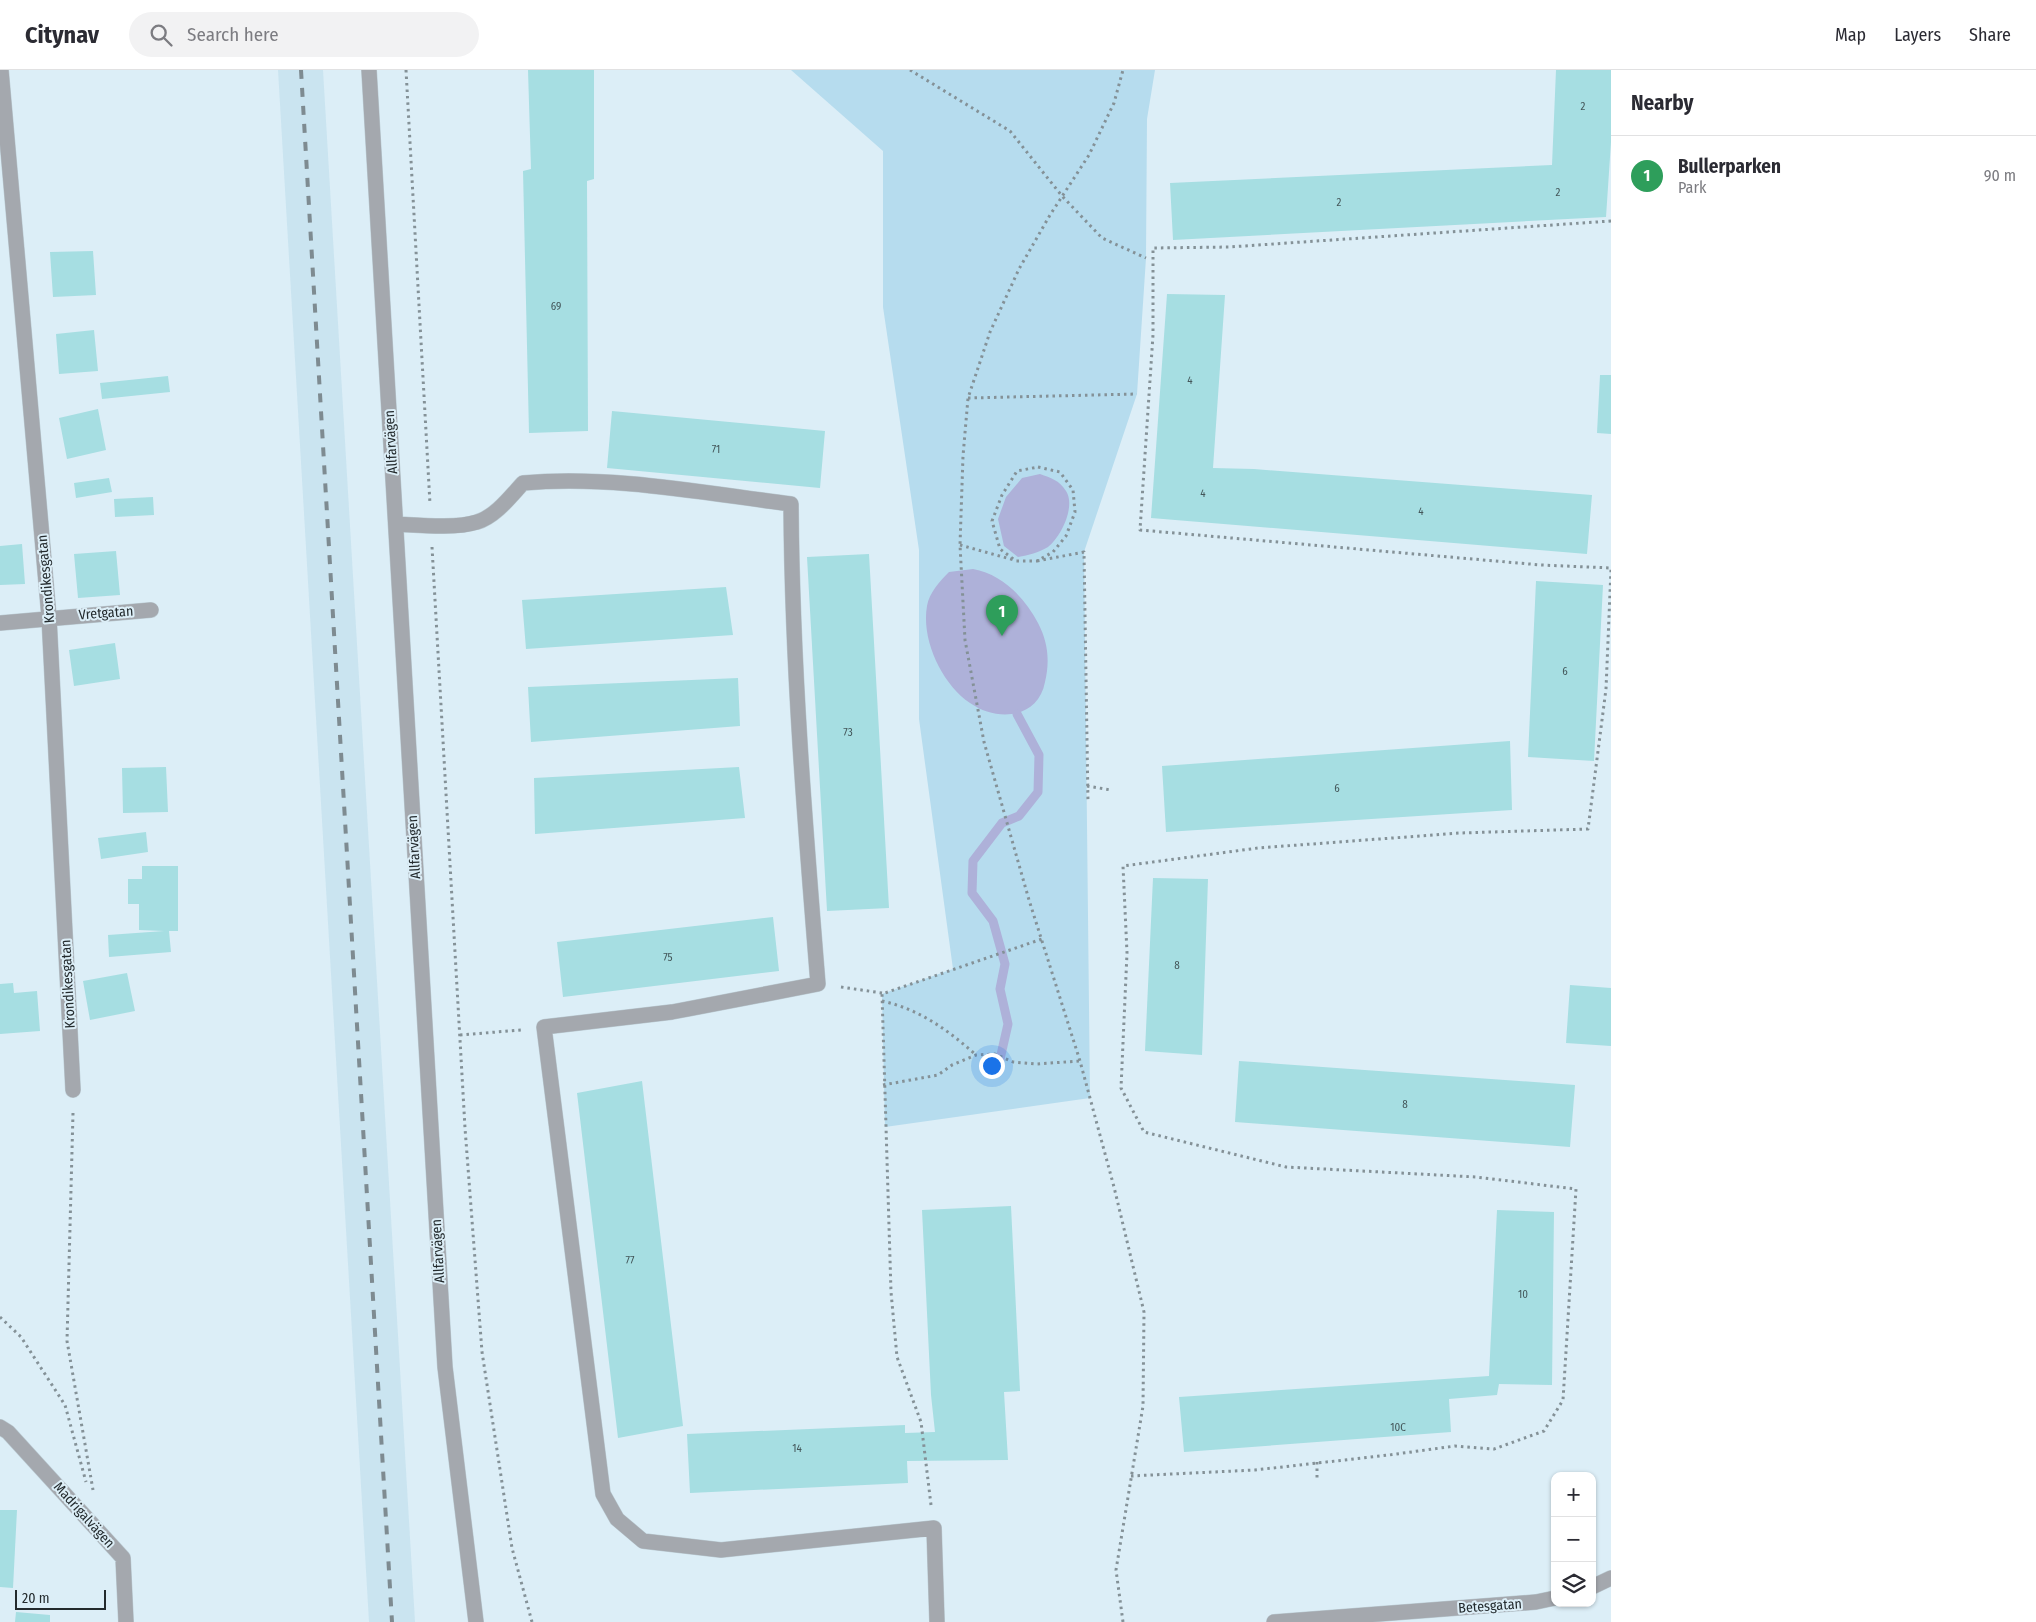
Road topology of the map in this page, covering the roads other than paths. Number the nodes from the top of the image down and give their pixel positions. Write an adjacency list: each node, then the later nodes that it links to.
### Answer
1 (1, 70): 5 (street, Krondikesgatan)
2 (369, 70): 3 (street, Allfarvägen)
3 (396, 524): 13 (street, Allfarvägen); 14 (street)
4 (152, 610): 5 (street, Vretgatan)
5 (49, 617): 6 (street, Vretgatan); 7 (street, Krondikesgatan)
6 (0, 622)
7 (73, 1090)
8 (0, 1427): 12 (street, Madrigalvägen)
9 (1611, 1578): 10 (street)
10 (1596, 1585)
11 (1551, 1599): 15 (street, Betesgatan)
12 (126, 1622)
13 (476, 1622)
14 (937, 1622)
15 (1274, 1622)

